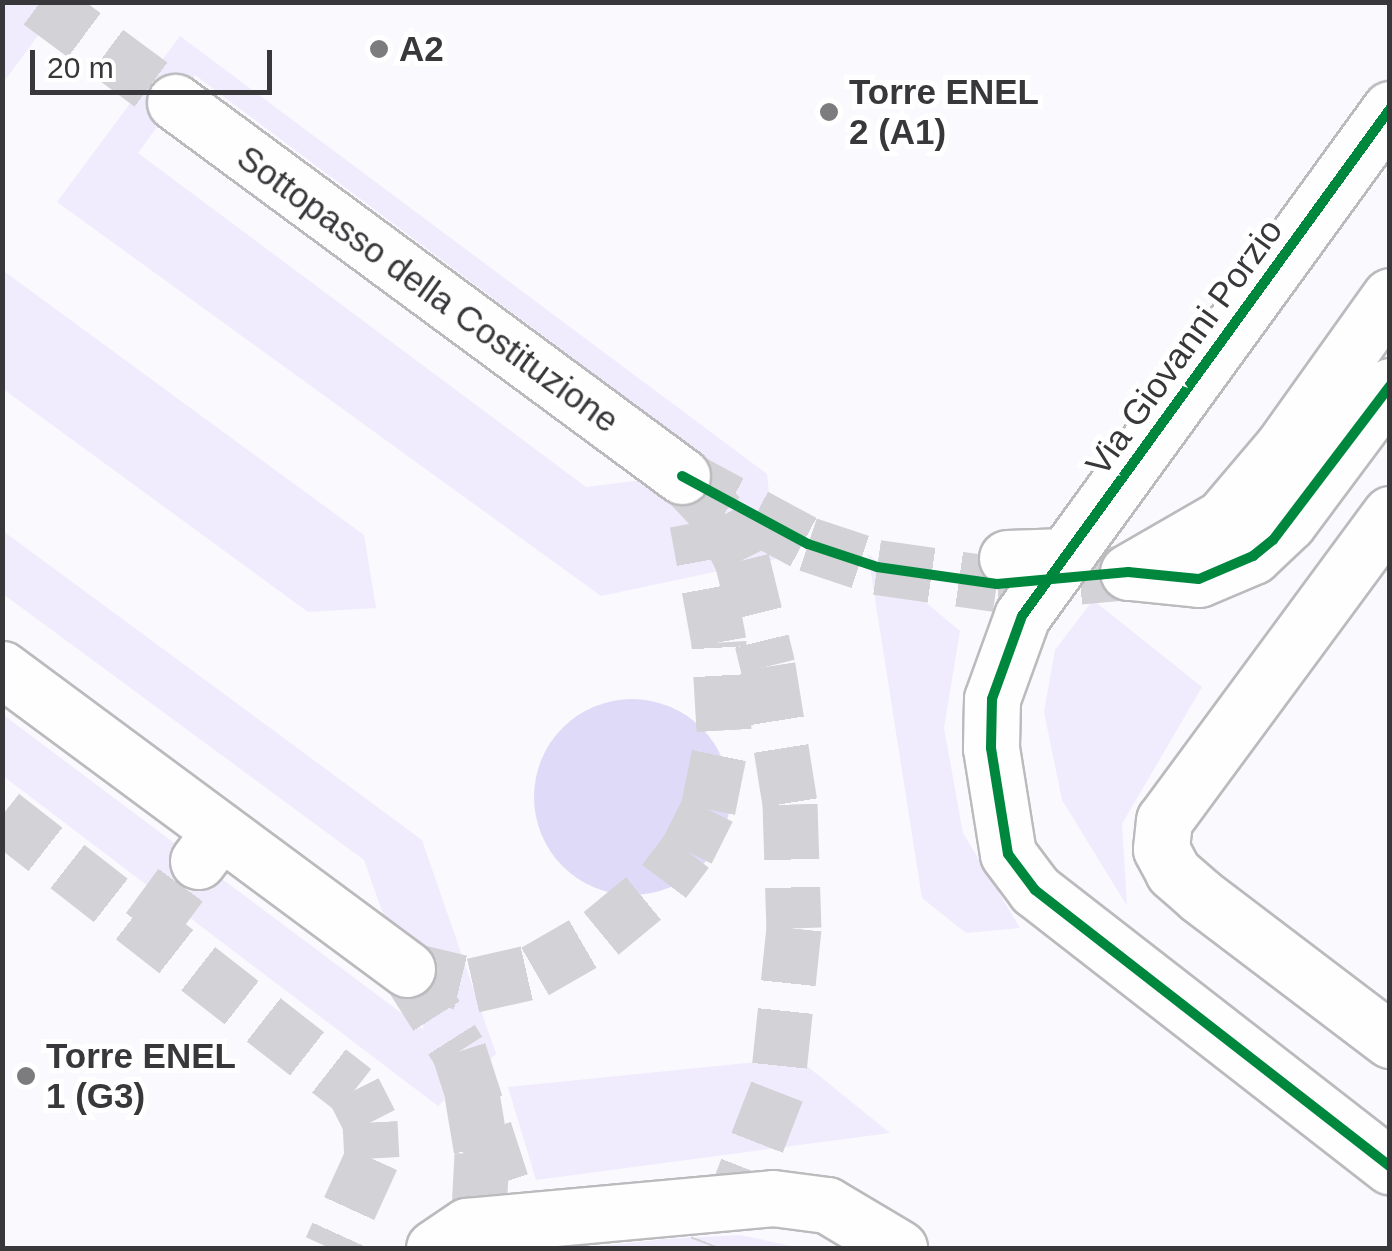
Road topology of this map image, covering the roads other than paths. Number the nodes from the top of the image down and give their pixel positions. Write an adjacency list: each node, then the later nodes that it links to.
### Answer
1 (175, 102): 5 (street, Sottopasso della Costituzione)
2 (1390, 110): 7 (street, Via Giovanni Porzio)
3 (1390, 296): 4 (street)
4 (1390, 386)
5 (682, 476)
6 (1390, 514): 11 (street)
7 (1066, 556): 8 (street); 12 (street, Via Giovanni Porzio)
8 (1007, 558)
9 (2, 668): 10 (street)
10 (407, 970)
11 (1390, 1040)
12 (1390, 1166)
13 (451, 1237): 14 (street)
14 (899, 1248)

